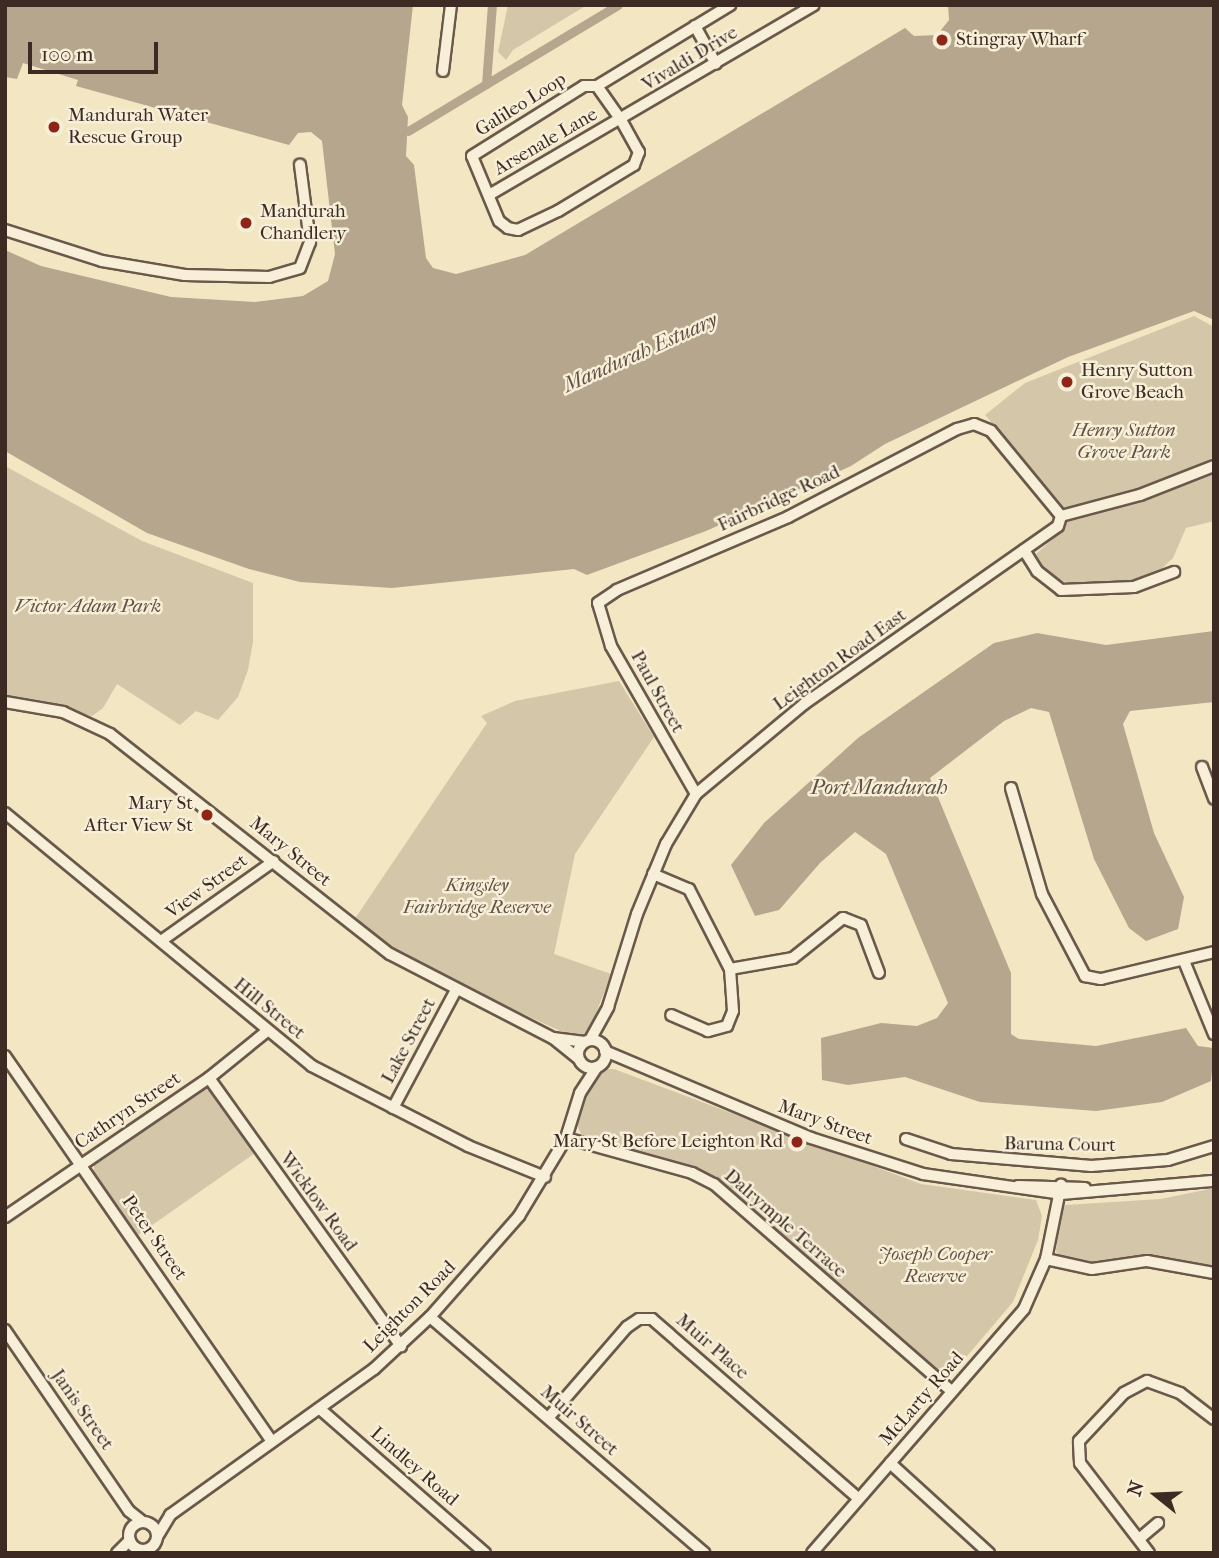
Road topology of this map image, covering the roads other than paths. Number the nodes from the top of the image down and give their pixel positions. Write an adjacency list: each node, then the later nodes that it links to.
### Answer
1 (451, 5): 6 (street)
2 (730, 5): 4 (street)
3 (809, 6): 5 (street, Vivaldi Drive)
4 (695, 26): 5 (street); 7 (street)
5 (716, 64): 8 (street, Vivaldi Drive)
6 (443, 71)
7 (597, 86): 8 (street, Galileo Loop); 10 (street, Galileo Loop)
8 (621, 120): 10 (street, Arsenale Lane); 10 (street, Galileo Loop)
9 (300, 165): 11 (street)
10 (489, 195)
11 (5, 230)
12 (1214, 466): 13 (street)
13 (1061, 516): 14 (street, Leighton Road East); 16 (street, Fairbridge Road)
14 (1024, 550): 15 (street); 20 (street, Leighton Road East)
15 (1174, 572)
16 (598, 603): 20 (street, Paul Street)
17 (5, 702): 23 (street, Mary Street)
18 (1202, 767): 21 (street)
19 (1011, 788): 27 (street)
20 (696, 794): 24 (street, Leighton Road East)
21 (1214, 799)
22 (5, 813): 25 (street, Hill Street)
23 (274, 861): 25 (street, View Street); 30 (street, Mary Street)
24 (653, 874): 28 (street); 31 (street, Leighton Road East)
25 (161, 942): 34 (street, Hill Street)
26 (1214, 951): 27 (street)
27 (1184, 961): 33 (street)
28 (730, 969): 29 (street); 32 (street)
29 (879, 973)
30 (456, 989): 35 (street, Mary Street); 44 (street, Lake Street)
31 (608, 1007): 36 (street, Leighton Road East); 37 (street, Leighton Road East)
32 (671, 1015)
33 (1212, 1029)
34 (267, 1031): 42 (street, Cathryn Street); 44 (street, Hill Street)
35 (554, 1038): 36 (street, Mary Street); 39 (street, Mary Street)
36 (588, 1041): 37 (street, Mary Street); 39 (street)
37 (604, 1049): 40 (street); 41 (street, Mary Street)
38 (5, 1056): 48 (street, Peter Street)
39 (580, 1061): 40 (street, Mary Street); 43 (street, Leighton Road)
40 (599, 1066): 41 (street, Mary Street); 43 (street, Leighton Road)
41 (630, 1066): 51 (street, Mary Street)
42 (209, 1078): 48 (street, Cathryn Street); 59 (street, Wicklow Road)
43 (580, 1093): 45 (street, Leighton Road)
44 (393, 1108): 49 (street, Hill Street)
45 (566, 1139): 49 (street, Leighton Road); 60 (street, Dalrymple Terrace)
46 (906, 1139): 47 (street, Baruna Court)
47 (1214, 1146)
48 (82, 1164): 53 (street, Cathryn Street); 64 (street, Peter Street)
49 (545, 1177): 57 (street, Leighton Road)
50 (1214, 1181): 52 (street, Mary Street)
51 (1046, 1189): 52 (street, Mary Street); 54 (street, McLarty Road)
52 (1061, 1190): 54 (street, McLarty Road)
53 (5, 1217)
54 (1052, 1221): 55 (street, McLarty Road)
55 (1046, 1259): 56 (street); 60 (street, McLarty Road)
56 (1214, 1273)
57 (430, 1317): 59 (street, Leighton Road); 62 (street, Muir Street)
58 (5, 1330): 69 (street, Janis Street)
59 (401, 1346): 61 (street, Leighton Road)
60 (951, 1391): 65 (street, McLarty Road)
61 (320, 1409): 64 (street, Leighton Road); 73 (street, Lindley Road)
62 (549, 1417): 66 (street, Muir Place); 74 (street, Muir Street)
63 (1214, 1419): 70 (street)
64 (272, 1441): 67 (street, Leighton Road)
65 (890, 1462): 66 (street, McLarty Road); 76 (street)
66 (859, 1499): 75 (street, McLarty Road)
67 (170, 1515): 69 (street, Leighton Road); 71 (street, Leighton Road)
68 (1158, 1523): 70 (street)
69 (140, 1524): 71 (street); 72 (street)
70 (1139, 1539): 77 (street)
71 (156, 1544): 72 (street)
72 (132, 1548)
73 (485, 1553)
74 (704, 1553)
75 (812, 1553)
76 (989, 1553)
77 (1149, 1553)

